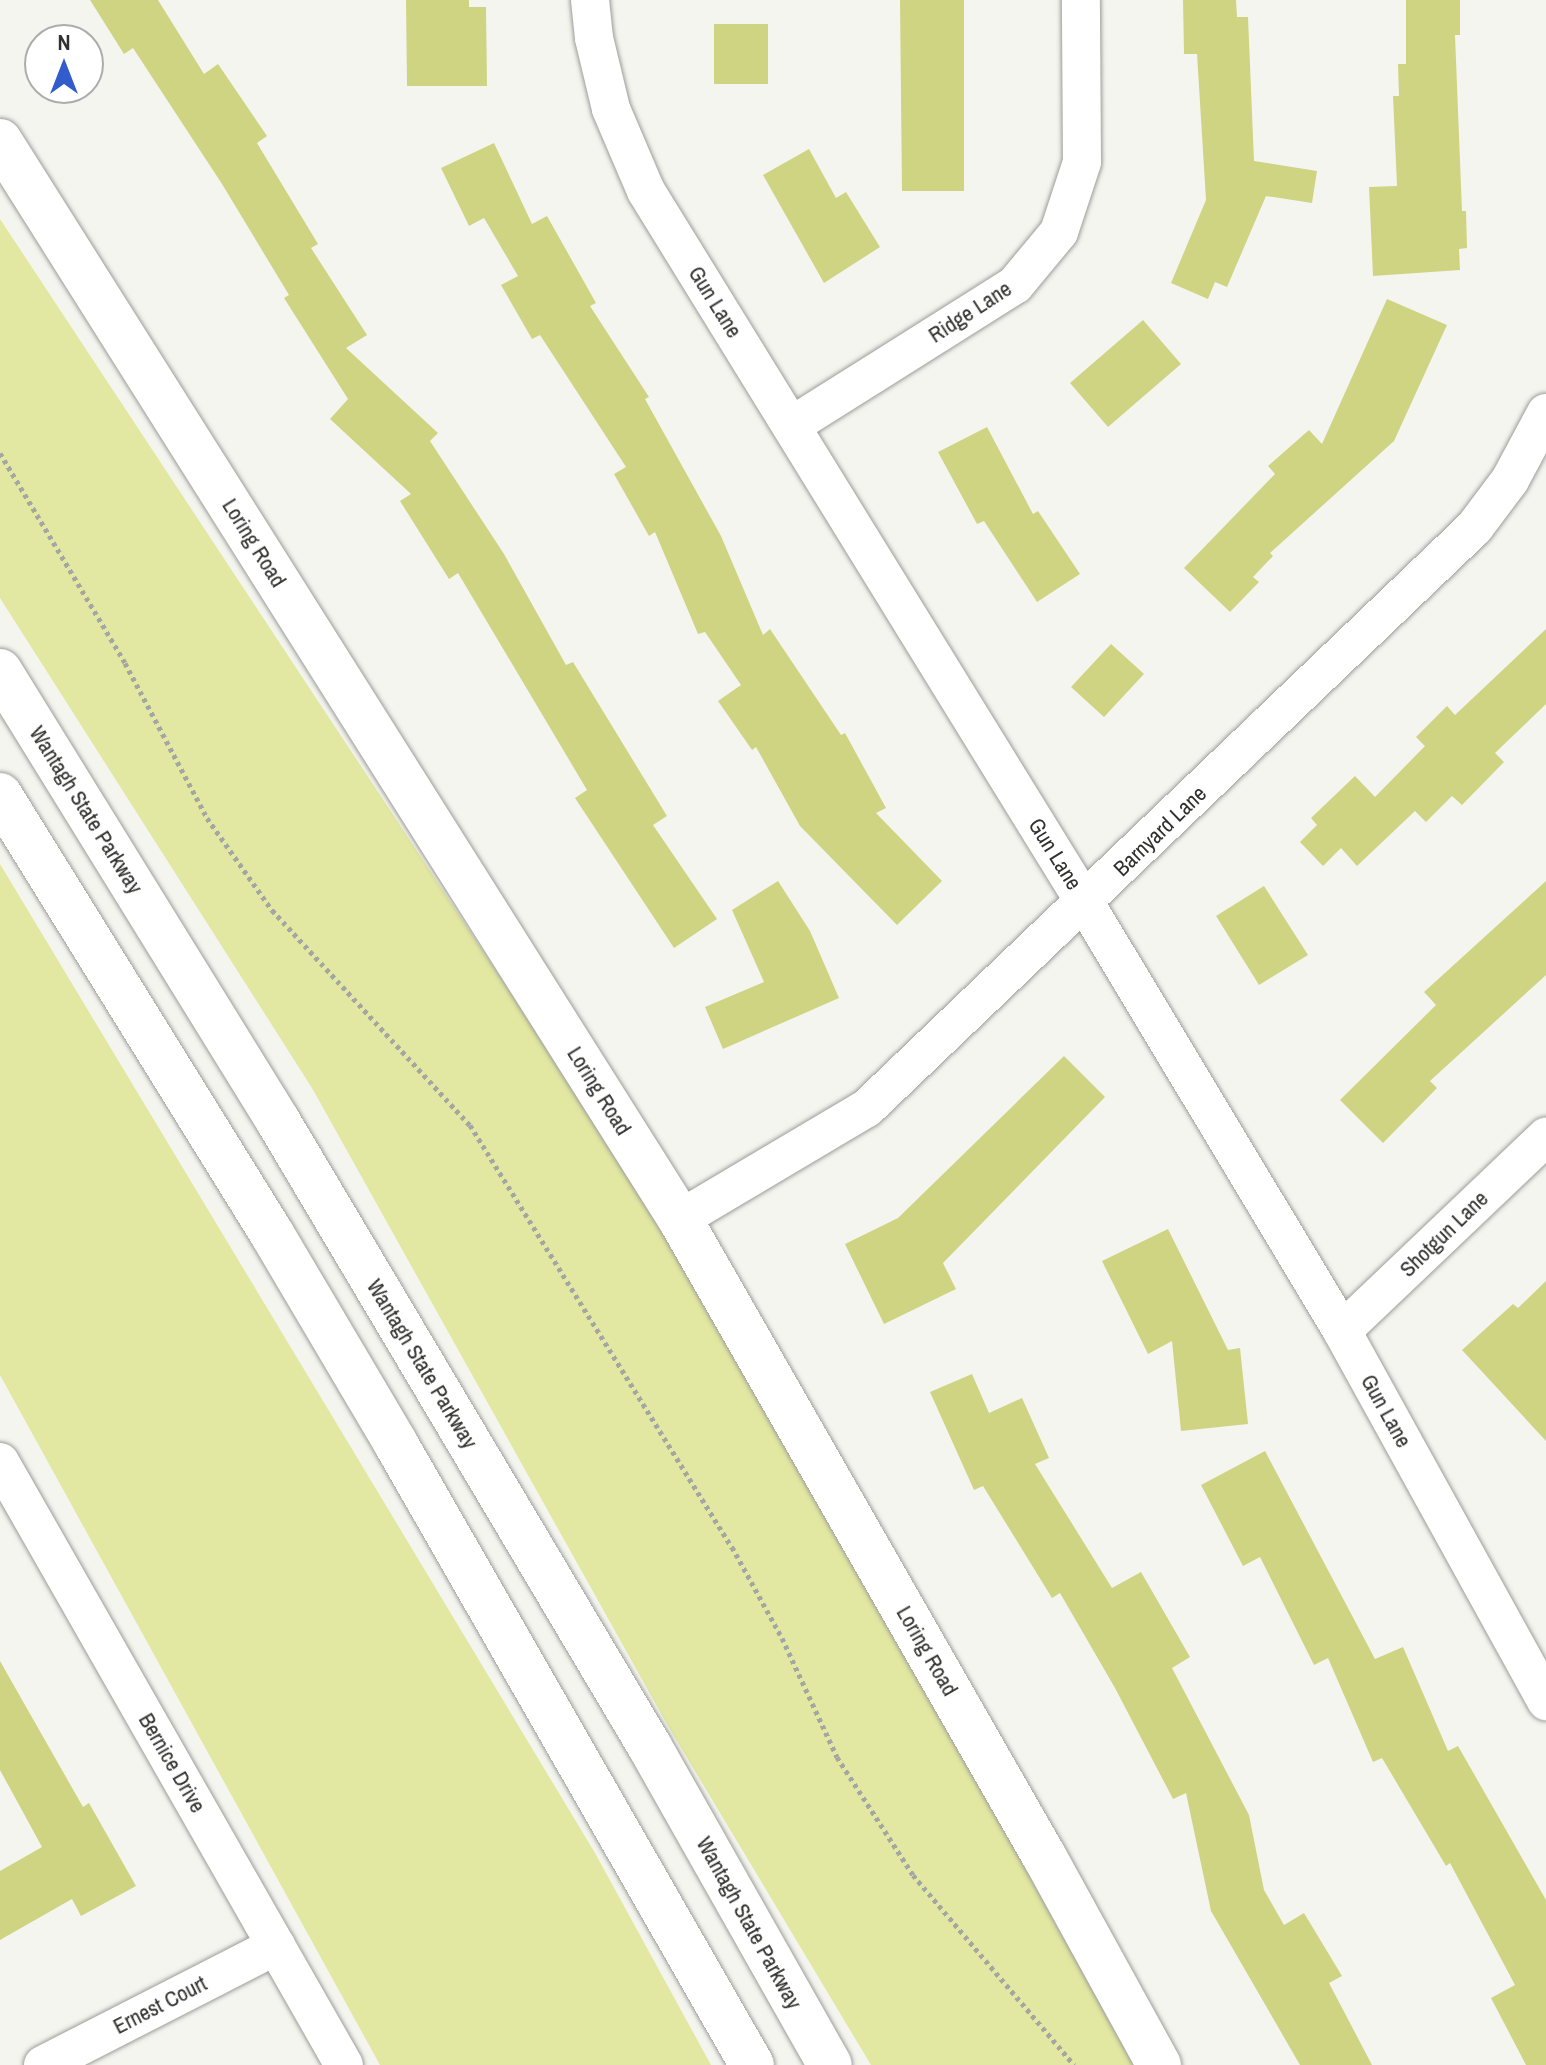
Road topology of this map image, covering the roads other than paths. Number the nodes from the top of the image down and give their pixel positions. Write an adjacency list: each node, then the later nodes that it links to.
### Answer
1 (590, 0): 5 (street, Gun Lane)
2 (1081, 0): 5 (street, Ridge Lane)
3 (0, 141): 10 (main road, Loring Road)
4 (1546, 413): 8 (street, Barnyard Lane)
5 (791, 426): 8 (street, Gun Lane)
6 (0, 671): 18 (main road, Wantagh State Parkway)
7 (0, 795): 17 (main road)
8 (1085, 903): 10 (street, Barnyard Lane); 11 (street, Gun Lane)
9 (1546, 1137): 11 (street, Shotgun Lane)
10 (680, 1219): 19 (main road, Loring Road)
11 (1342, 1331): 13 (street, Gun Lane)
12 (0, 1462): 14 (street, Bernice Drive)
13 (1546, 1701)
14 (276, 1946): 15 (street, Ernest Court); 16 (street, Bernice Drive)
15 (43, 2065)
16 (344, 2065)
17 (752, 2065)
18 (830, 2065)
19 (1159, 2065)

